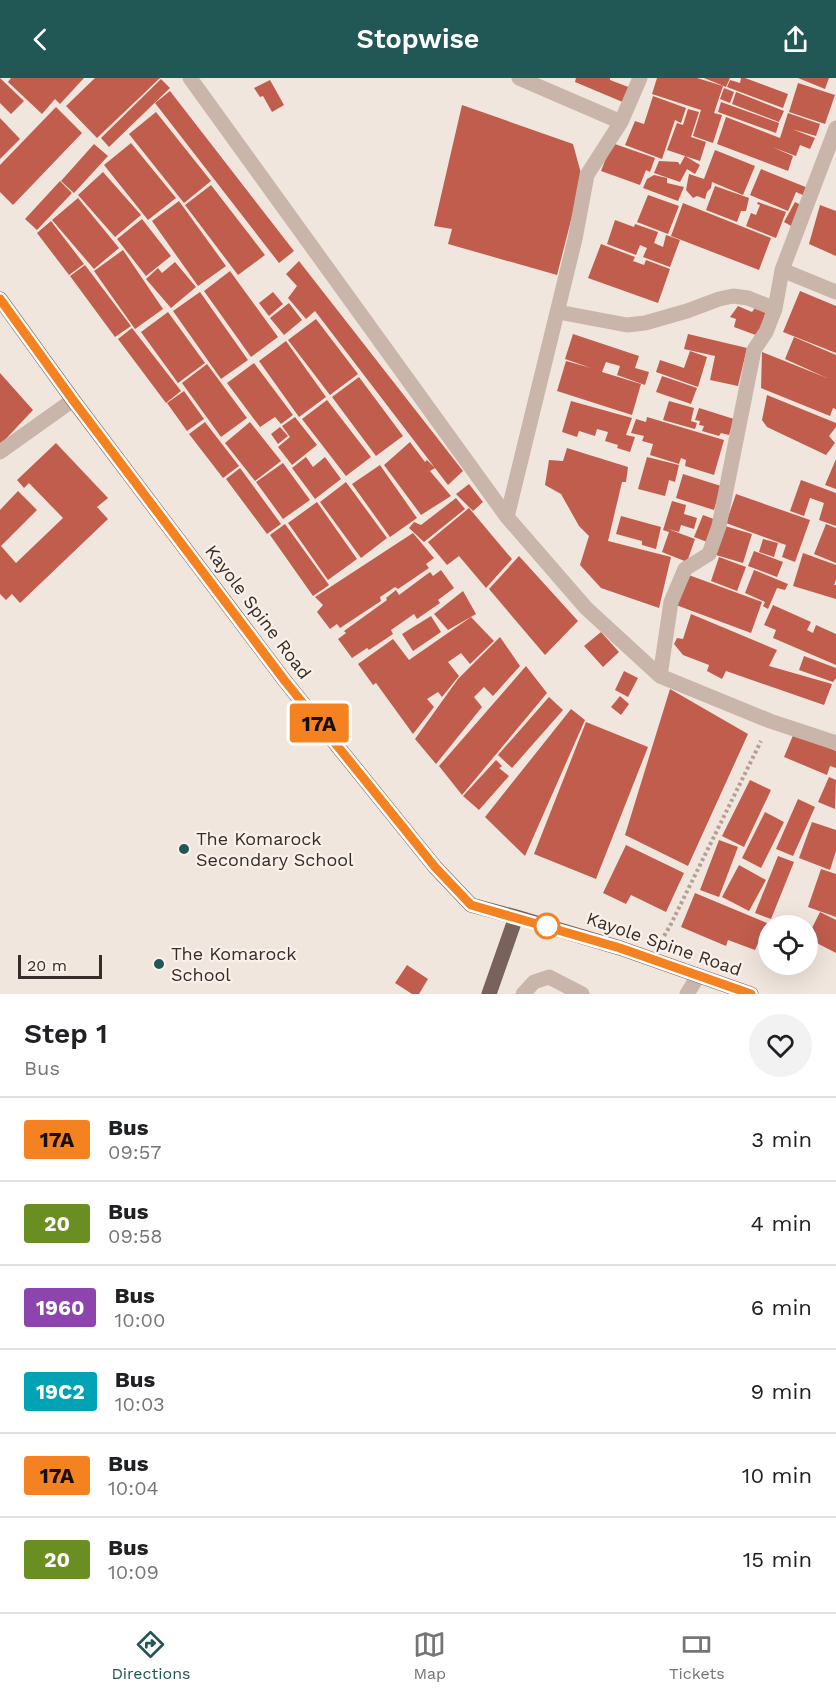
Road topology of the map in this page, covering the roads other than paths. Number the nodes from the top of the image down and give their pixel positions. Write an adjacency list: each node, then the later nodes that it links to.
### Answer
1 (190, 78): 13 (street)
2 (519, 78): 4 (street)
3 (640, 78): 4 (street)
4 (621, 122): 10 (street)
5 (836, 128): 6 (street)
6 (782, 270): 7 (street); 9 (street)
7 (836, 292)
8 (0, 299): 11 (main road, Kayole Spine Road)
9 (776, 309): 10 (street); 14 (street)
10 (558, 312): 13 (street)
11 (73, 400): 12 (street); 16 (main road, Kayole Spine Road)
12 (0, 452)
13 (507, 517): 14 (street)
14 (660, 676): 15 (street)
15 (836, 743)
16 (516, 917): 17 (main road, Kayole Spine Road); 18 (main road)
17 (698, 976): 23 (street); 24 (main road, Kayole Spine Road)
18 (489, 994)
19 (523, 994): 22 (street)
20 (570, 994): 21 (street)
21 (577, 994)
22 (582, 994)
23 (687, 994)
24 (751, 994)

